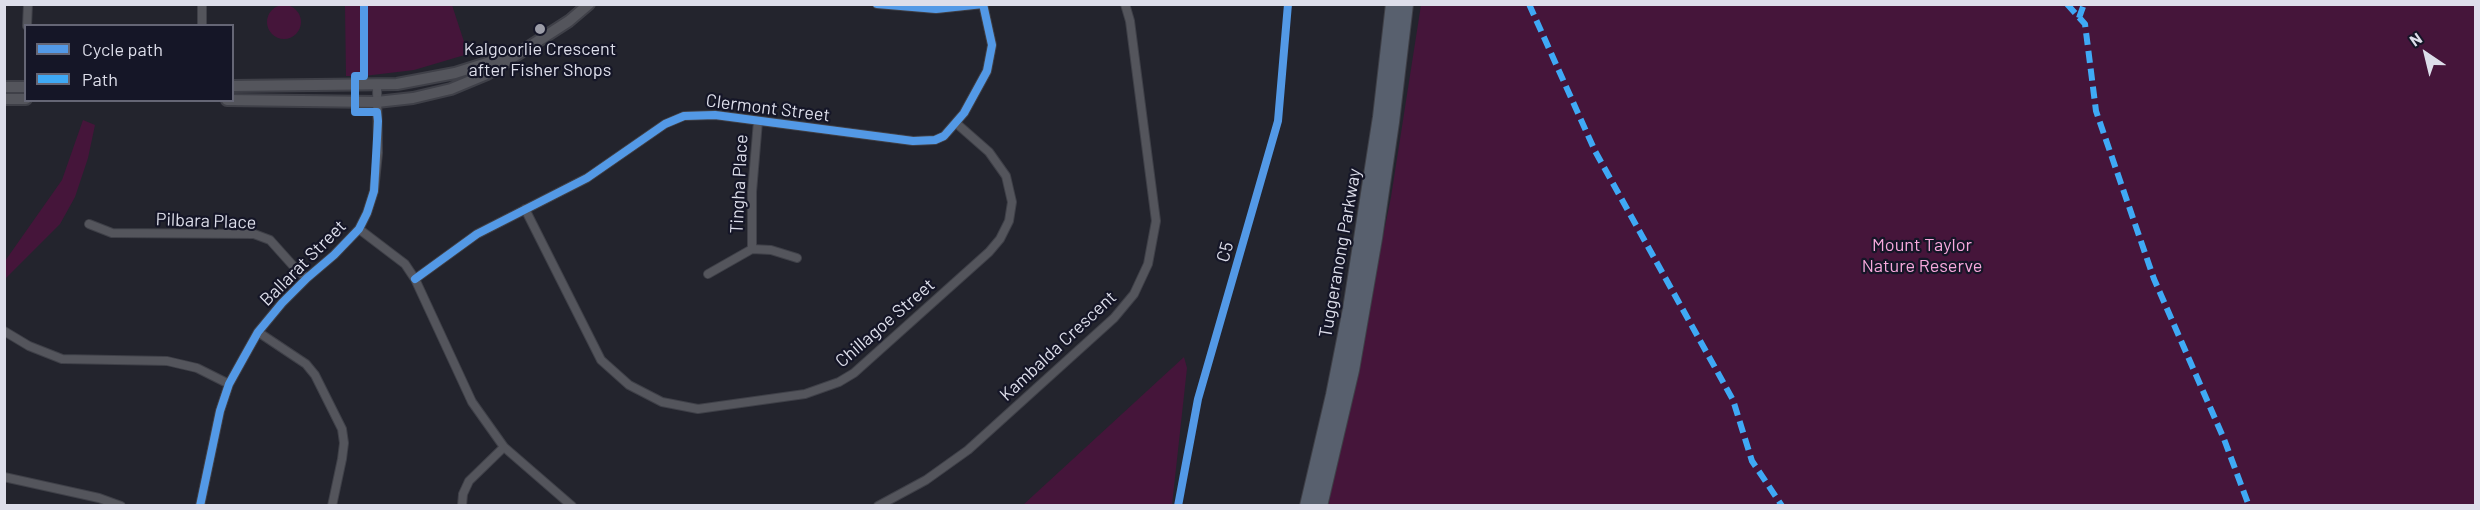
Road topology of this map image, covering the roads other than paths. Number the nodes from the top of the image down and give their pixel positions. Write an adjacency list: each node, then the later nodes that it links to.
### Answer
1 (28, 4): 9 (street)
2 (202, 4): 10 (street)
3 (589, 4): 11 (street)
4 (877, 4): 5 (street)
5 (983, 4): 21 (street, Clermont Street)
6 (1125, 4): 40 (street, Kambalda Crescent)
7 (1393, 4): 41 (highway, Tuggeranong Parkway)
8 (1406, 4): 42 (highway, Tuggeranong Parkway)
9 (27, 24)
10 (202, 24)
11 (518, 53): 13 (street); 19 (street)
12 (234, 86): 13 (street)
13 (377, 86): 19 (street, Ballarat Street)
14 (4, 87): 15 (street)
15 (24, 87)
16 (4, 99): 17 (street)
17 (24, 99)
18 (234, 100): 19 (street)
19 (377, 102): 24 (street, Ballarat Street)
20 (758, 120): 21 (street, Clermont Street); 22 (street, Clermont Street); 25 (street, Tingha Place)
21 (956, 123): 22 (street, Chillagoe Street)
22 (525, 209): 29 (street, Clermont Street)
23 (89, 224): 28 (street, Pilbara Place)
24 (359, 229): 28 (street, Ballarat Street); 29 (street)
25 (752, 249): 26 (street, Tingha Place); 27 (street, Tingha Place)
26 (797, 258)
27 (708, 274)
28 (307, 278): 31 (street, Ballarat Street)
29 (415, 279): 33 (street)
30 (4, 331): 32 (street)
31 (258, 332): 32 (street, Ballarat Street); 37 (street)
32 (229, 384): 36 (street, Ballarat Street)
33 (504, 447): 38 (street); 39 (street)
34 (4, 477): 35 (street)
35 (121, 506)
36 (200, 506)
37 (332, 506)
38 (462, 506)
39 (572, 506)
40 (878, 506)
41 (1307, 506)
42 (1320, 506)

